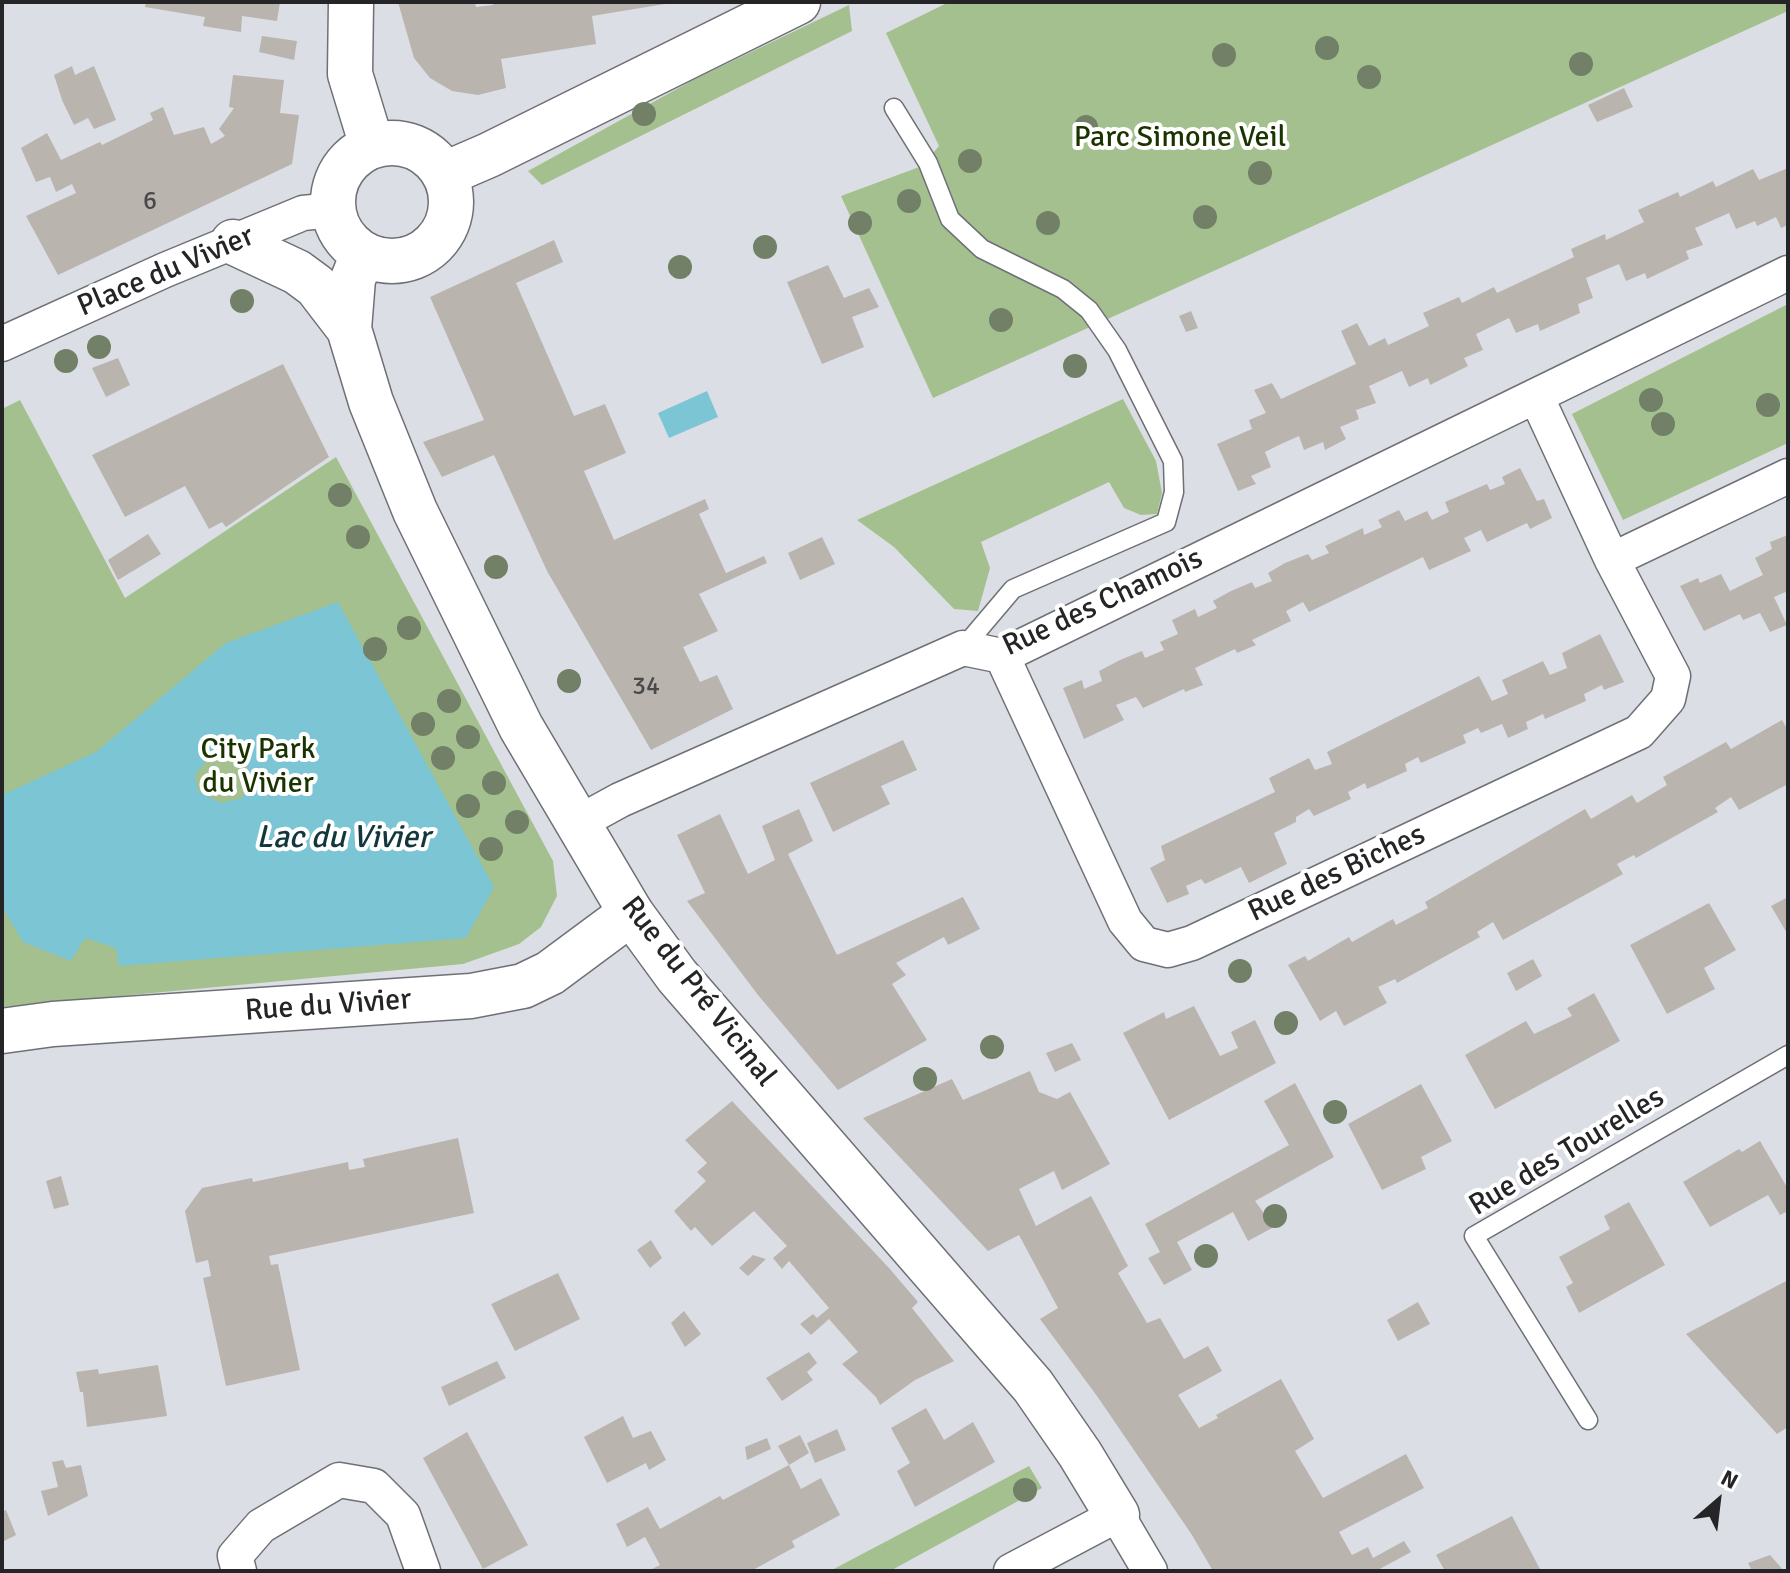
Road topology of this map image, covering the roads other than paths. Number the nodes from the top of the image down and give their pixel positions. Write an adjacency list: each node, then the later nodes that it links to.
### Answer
1 (351, 2): 4 (main road)
2 (798, 2): 5 (main road)
3 (894, 108): 15 (lane)
4 (372, 146): 5 (main road); 6 (main road)
5 (445, 174): 8 (main road)
6 (333, 210): 7 (street, Place du Vivier); 8 (main road)
7 (233, 242): 10 (main road); 11 (street, Place du Vivier)
8 (363, 254): 10 (main road, Rue du Pré Vicinal)
9 (1788, 273): 12 (street, Rue des Chamois)
10 (349, 329): 17 (main road, Rue du Pré Vicinal)
11 (2, 344)
12 (1536, 396): 14 (street, Rue des Biches); 16 (street, Rue des Chamois)
13 (1788, 476): 14 (street)
14 (1612, 560): 16 (street, Rue des Biches)
15 (963, 648): 16 (street, Rue des Chamois); 17 (street, Rue des Chamois)
16 (1002, 656)
17 (578, 823): 18 (main road, Rue du Pré Vicinal)
18 (631, 913): 19 (main road, Rue du Vivier); 22 (main road, Rue du Pré Vicinal)
19 (2, 1031)
20 (1788, 1055): 21 (lane, Rue des Tourelles)
21 (1588, 1420)
22 (1117, 1515): 25 (street); 26 (street, Rue du Pré Vicinal)
23 (239, 1571): 24 (street)
24 (423, 1571)
25 (1011, 1571)
26 (1150, 1571)

